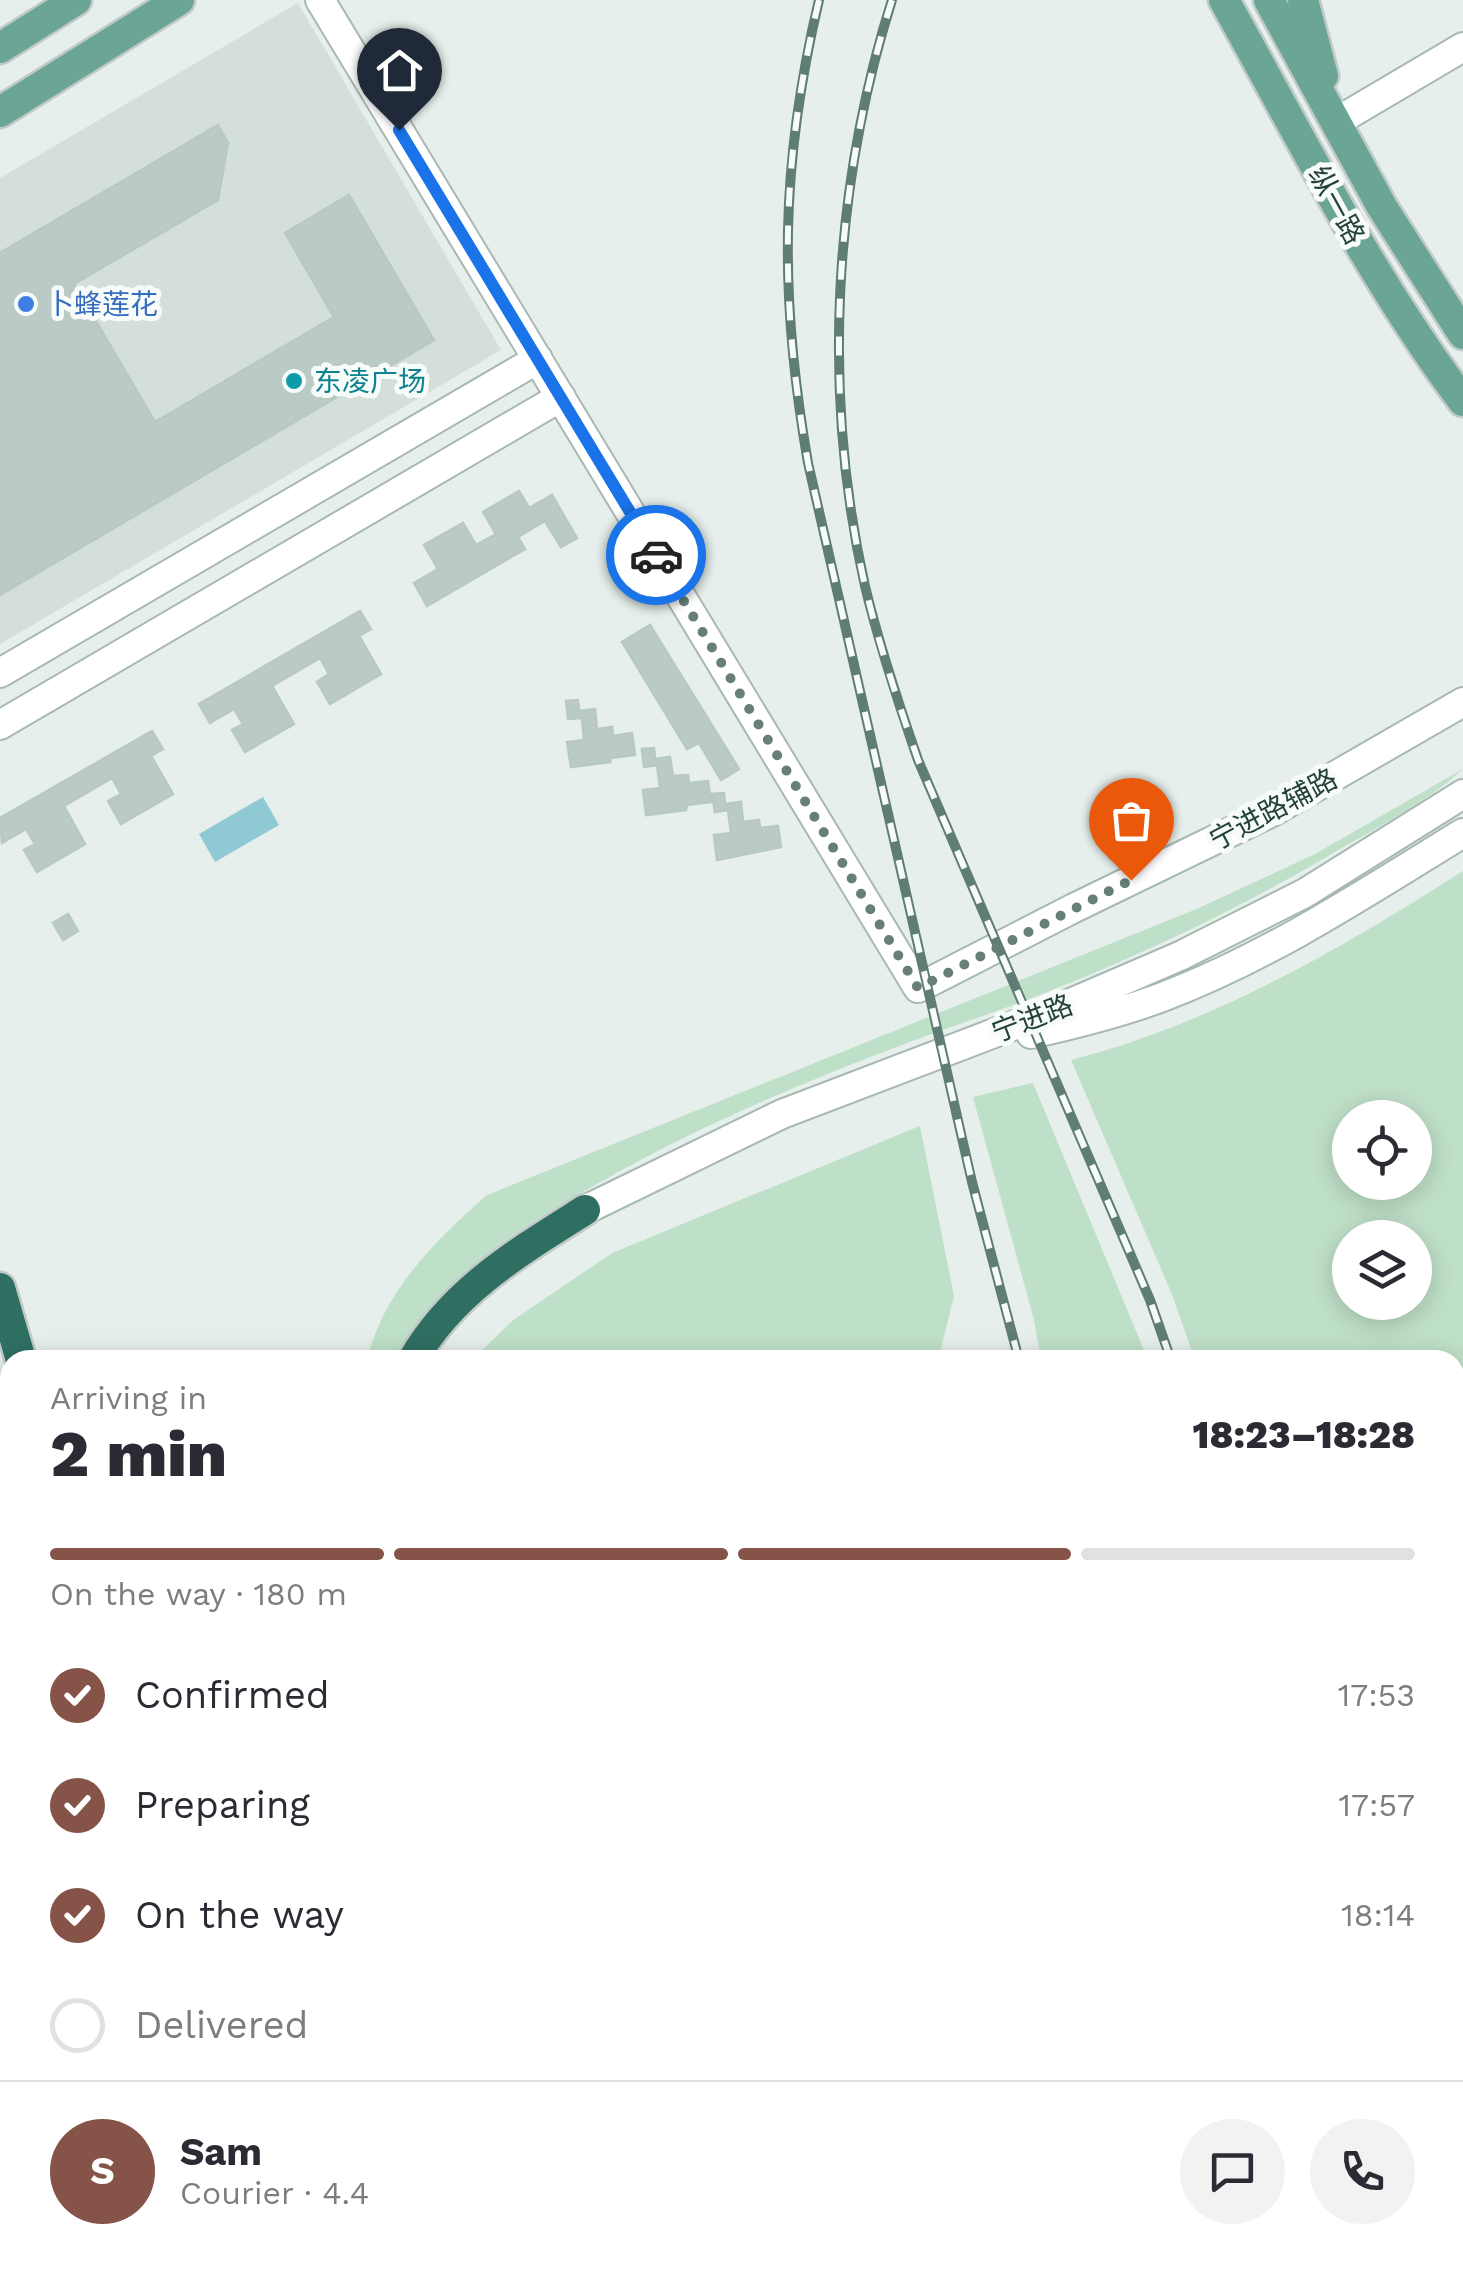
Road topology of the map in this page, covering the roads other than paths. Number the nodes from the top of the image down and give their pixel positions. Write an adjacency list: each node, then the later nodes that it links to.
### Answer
1 (76, 0): 8 (main road)
2 (179, 0): 9 (main road)
3 (320, 0): 12 (street)
4 (1224, 0): 14 (main road, 纵一路)
5 (1269, 0): 10 (main road, 纵一路)
6 (1303, 0): 10 (main road)
7 (1463, 47): 10 (street)
8 (0, 48)
9 (0, 112)
10 (1336, 122): 11 (main road, 纵一路)
11 (1463, 334)
12 (538, 359): 13 (street); 15 (street)
13 (561, 398): 16 (street, 宁进路辅路); 17 (street)
14 (1463, 401)
15 (0, 673)
16 (1463, 702)
17 (0, 725)
18 (1463, 794): 20 (street, 宁进路)
19 (1463, 833): 20 (street)
20 (918, 1060): 21 (street, 宁进路)
21 (585, 1210): 26 (highway)
22 (0, 1288): 25 (highway)
23 (0, 1316): 24 (highway)
24 (16, 1350)
25 (18, 1350)
26 (419, 1350)

